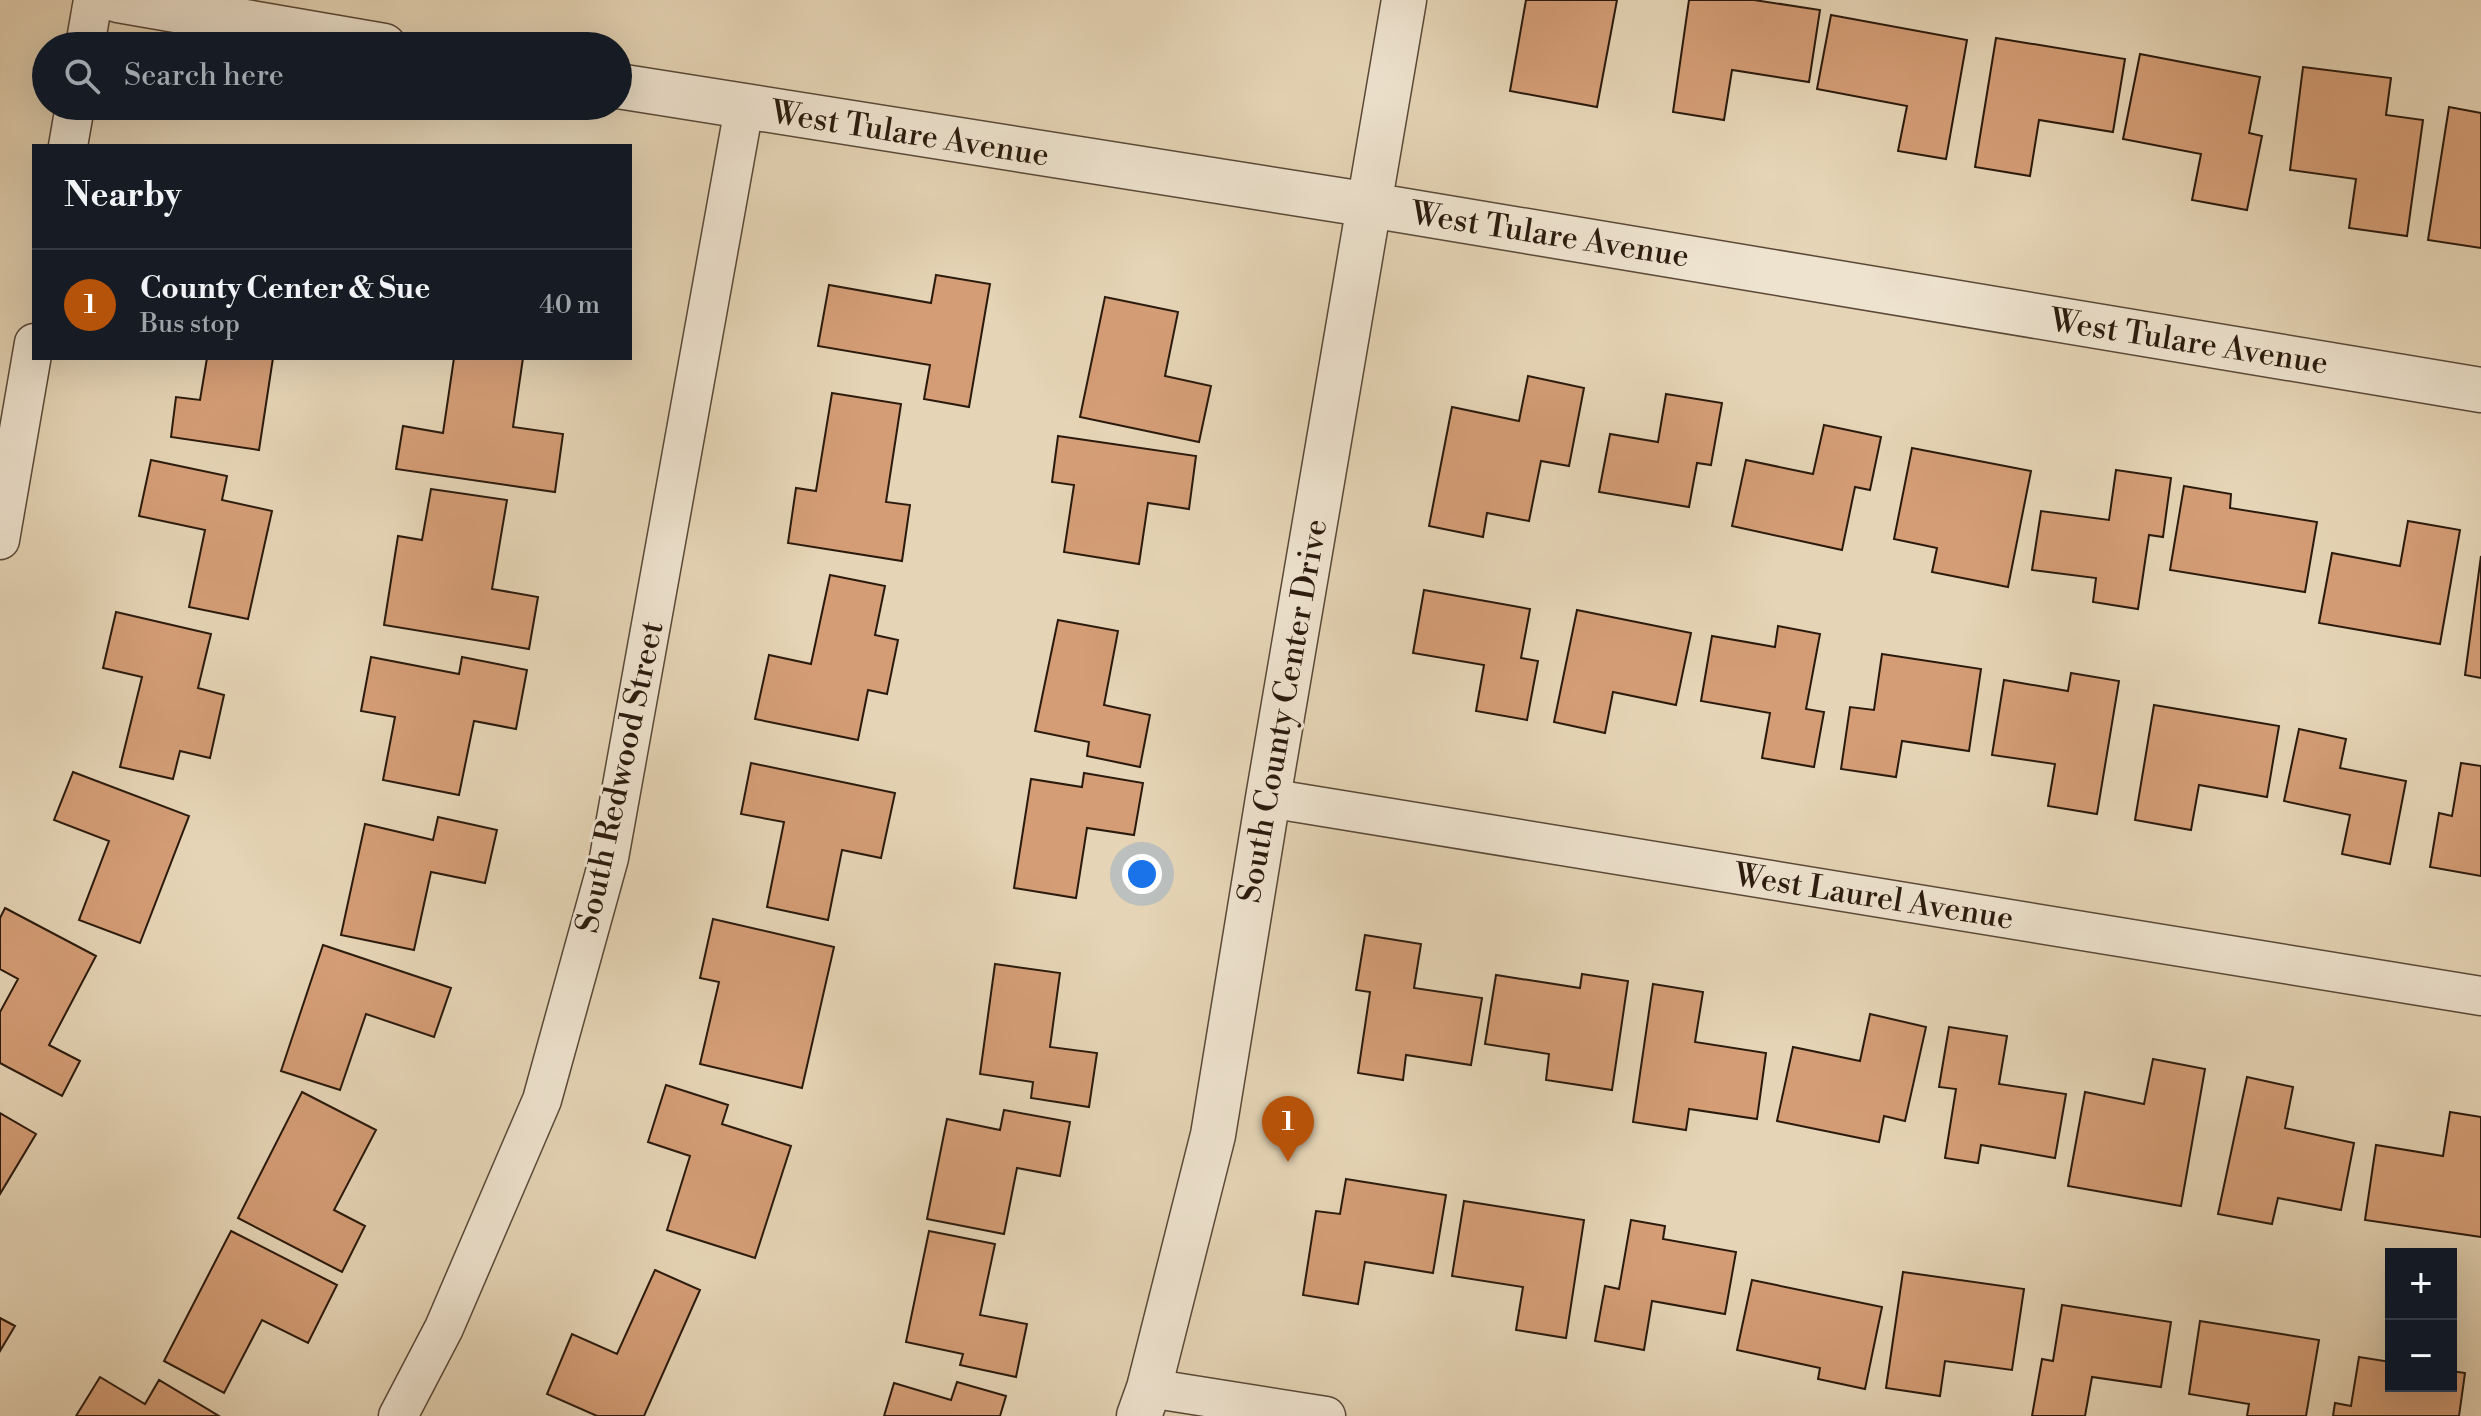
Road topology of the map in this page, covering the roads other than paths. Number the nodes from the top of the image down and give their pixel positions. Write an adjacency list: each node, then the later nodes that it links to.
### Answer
1 (93, 0): 4 (street)
2 (118, 0): 5 (street)
3 (1404, 0): 10 (street, South County Center Drive)
4 (87, 32)
5 (303, 32)
6 (632, 88): 7 (street, West Tulare Avenue)
7 (744, 108): 10 (street, West Tulare Avenue); 17 (street, South Redwood Street)
8 (73, 120): 9 (street)
9 (68, 144)
10 (1370, 205): 12 (street, West Tulare Avenue); 14 (street, South County Center Drive)
11 (32, 355): 13 (street)
12 (2481, 390)
13 (0, 540)
14 (1268, 798): 15 (street, West Laurel Avenue); 16 (street, South County Center Drive)
15 (2481, 996)
16 (1144, 1402): 18 (street)
17 (398, 1416)
18 (1326, 1416)

